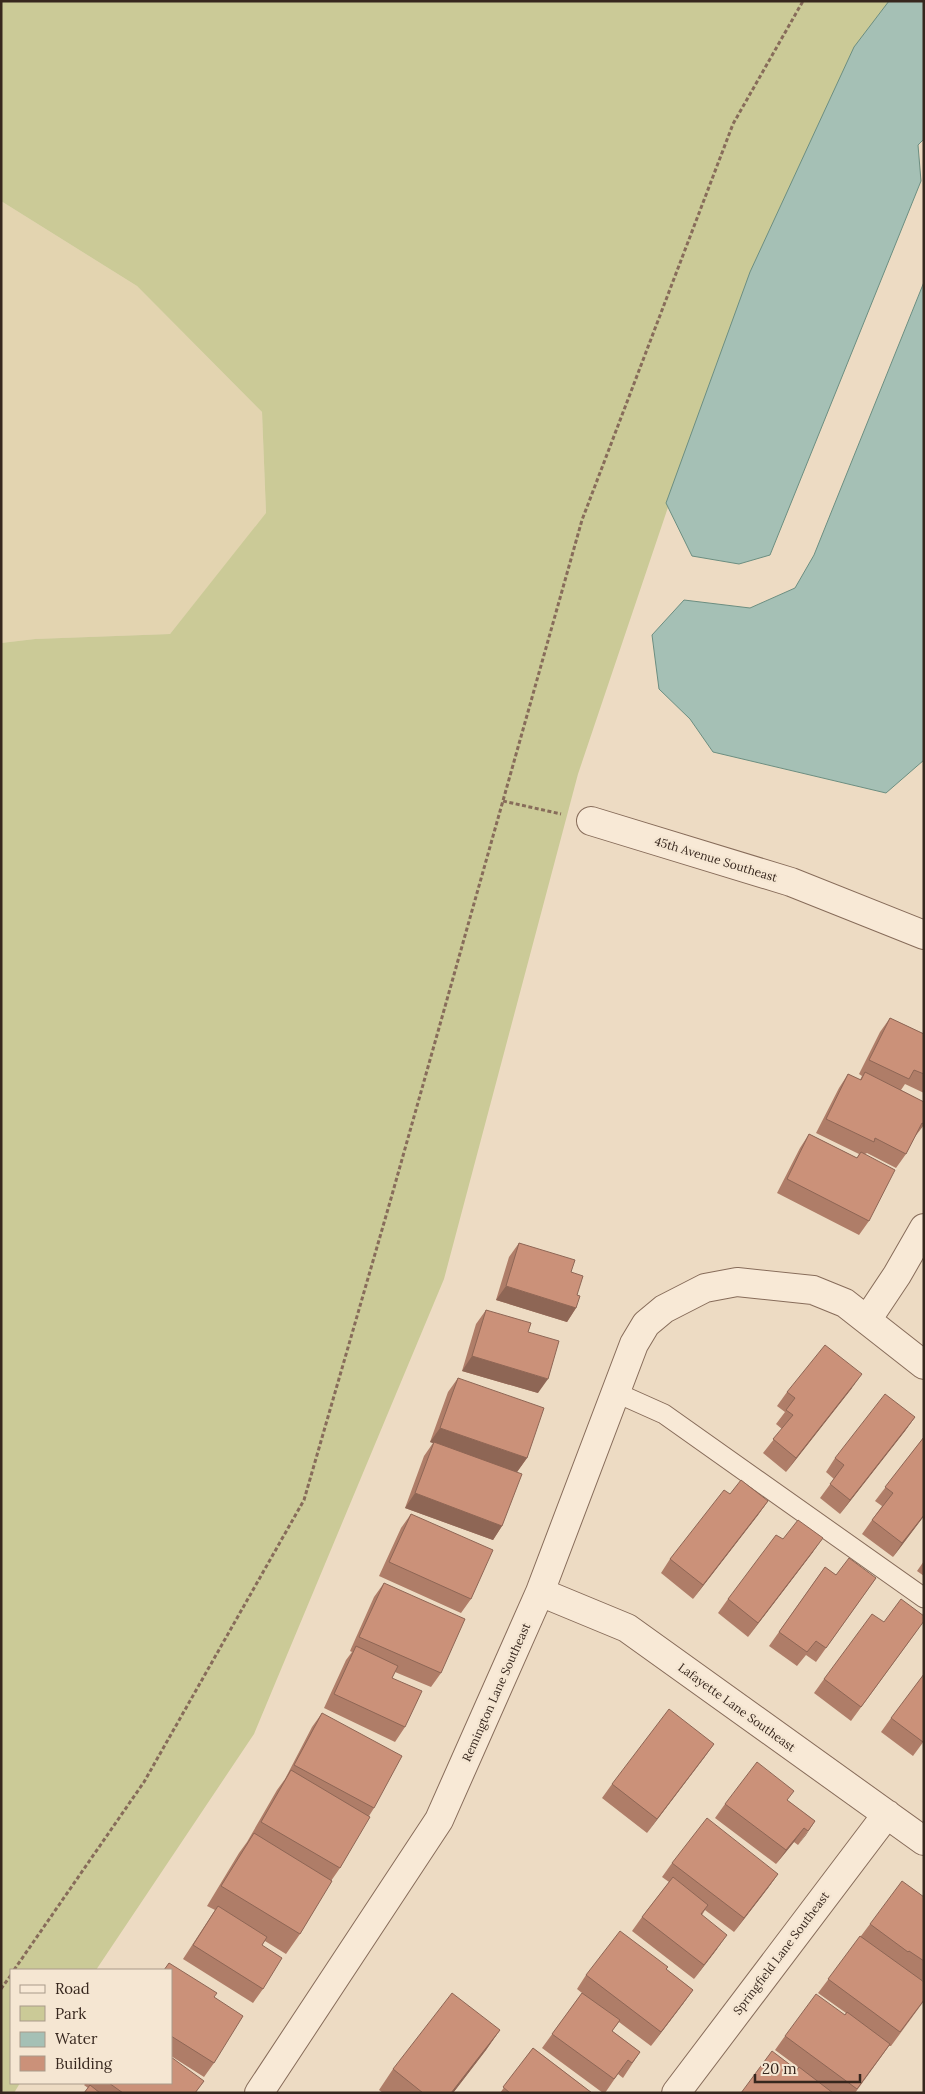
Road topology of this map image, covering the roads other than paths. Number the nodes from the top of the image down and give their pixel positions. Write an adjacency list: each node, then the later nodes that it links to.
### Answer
1 (591, 821): 2 (street, 45th Avenue Southeast)
2 (924, 935)
3 (924, 1228): 4 (street)
4 (868, 1320): 5 (street, Remington Lane Southeast); 6 (street, Remington Lane Southeast)
5 (924, 1365)
6 (617, 1393): 7 (street, Remington Lane Southeast); 8 (lane)
7 (540, 1592): 9 (street, Lafayette Lane Southeast); 11 (street, Remington Lane Southeast)
8 (924, 1598)
9 (887, 1814): 10 (street, Lafayette Lane Southeast); 12 (street, Springfield Lane Southeast)
10 (924, 1841)
11 (262, 2092)
12 (676, 2093)

